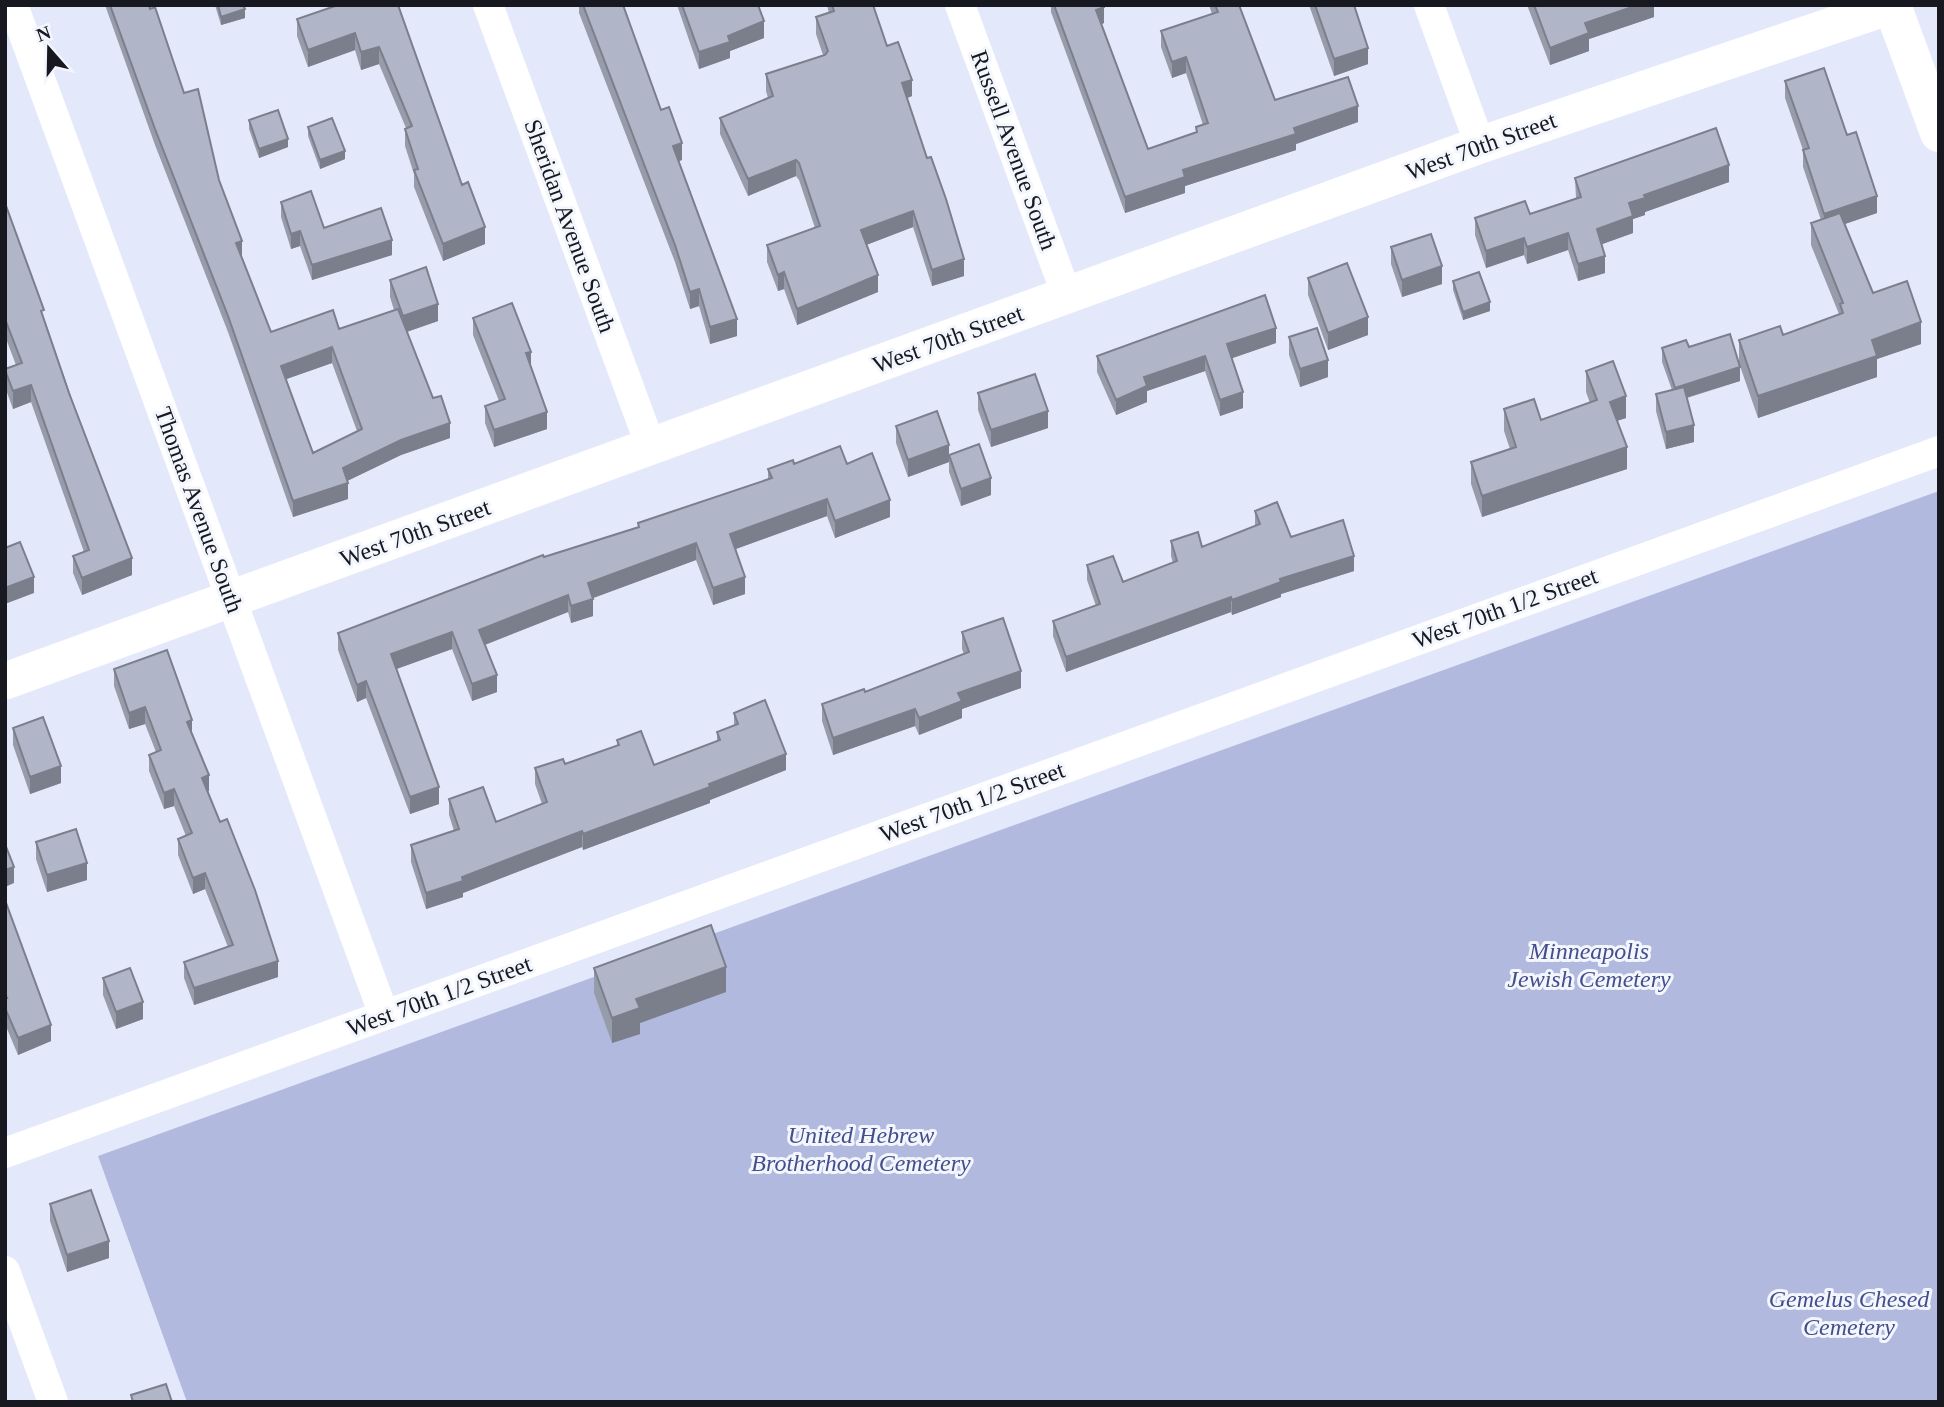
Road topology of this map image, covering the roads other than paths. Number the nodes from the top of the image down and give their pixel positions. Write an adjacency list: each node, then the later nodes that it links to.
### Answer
1 (13, 5): 11 (street, Thomas Avenue South)
2 (488, 5): 9 (street, Sheridan Avenue South)
3 (960, 5): 8 (street, Russell Avenue South)
4 (1429, 5): 7 (street)
5 (1892, 5): 6 (main road); 7 (street, West 70th Street)
6 (1939, 133)
7 (1480, 145): 8 (street, West 70th Street)
8 (1067, 296): 9 (street, West 70th Street)
9 (651, 447): 11 (street, West 70th Street)
10 (1939, 451): 13 (street, West 70th 1/2 Street)
11 (231, 599): 12 (street, West 70th Street); 13 (street, Thomas Avenue South)
12 (5, 681)
13 (384, 1015): 14 (street, West 70th 1/2 Street)
14 (5, 1153)
15 (5, 1270): 16 (street)
16 (53, 1402)

